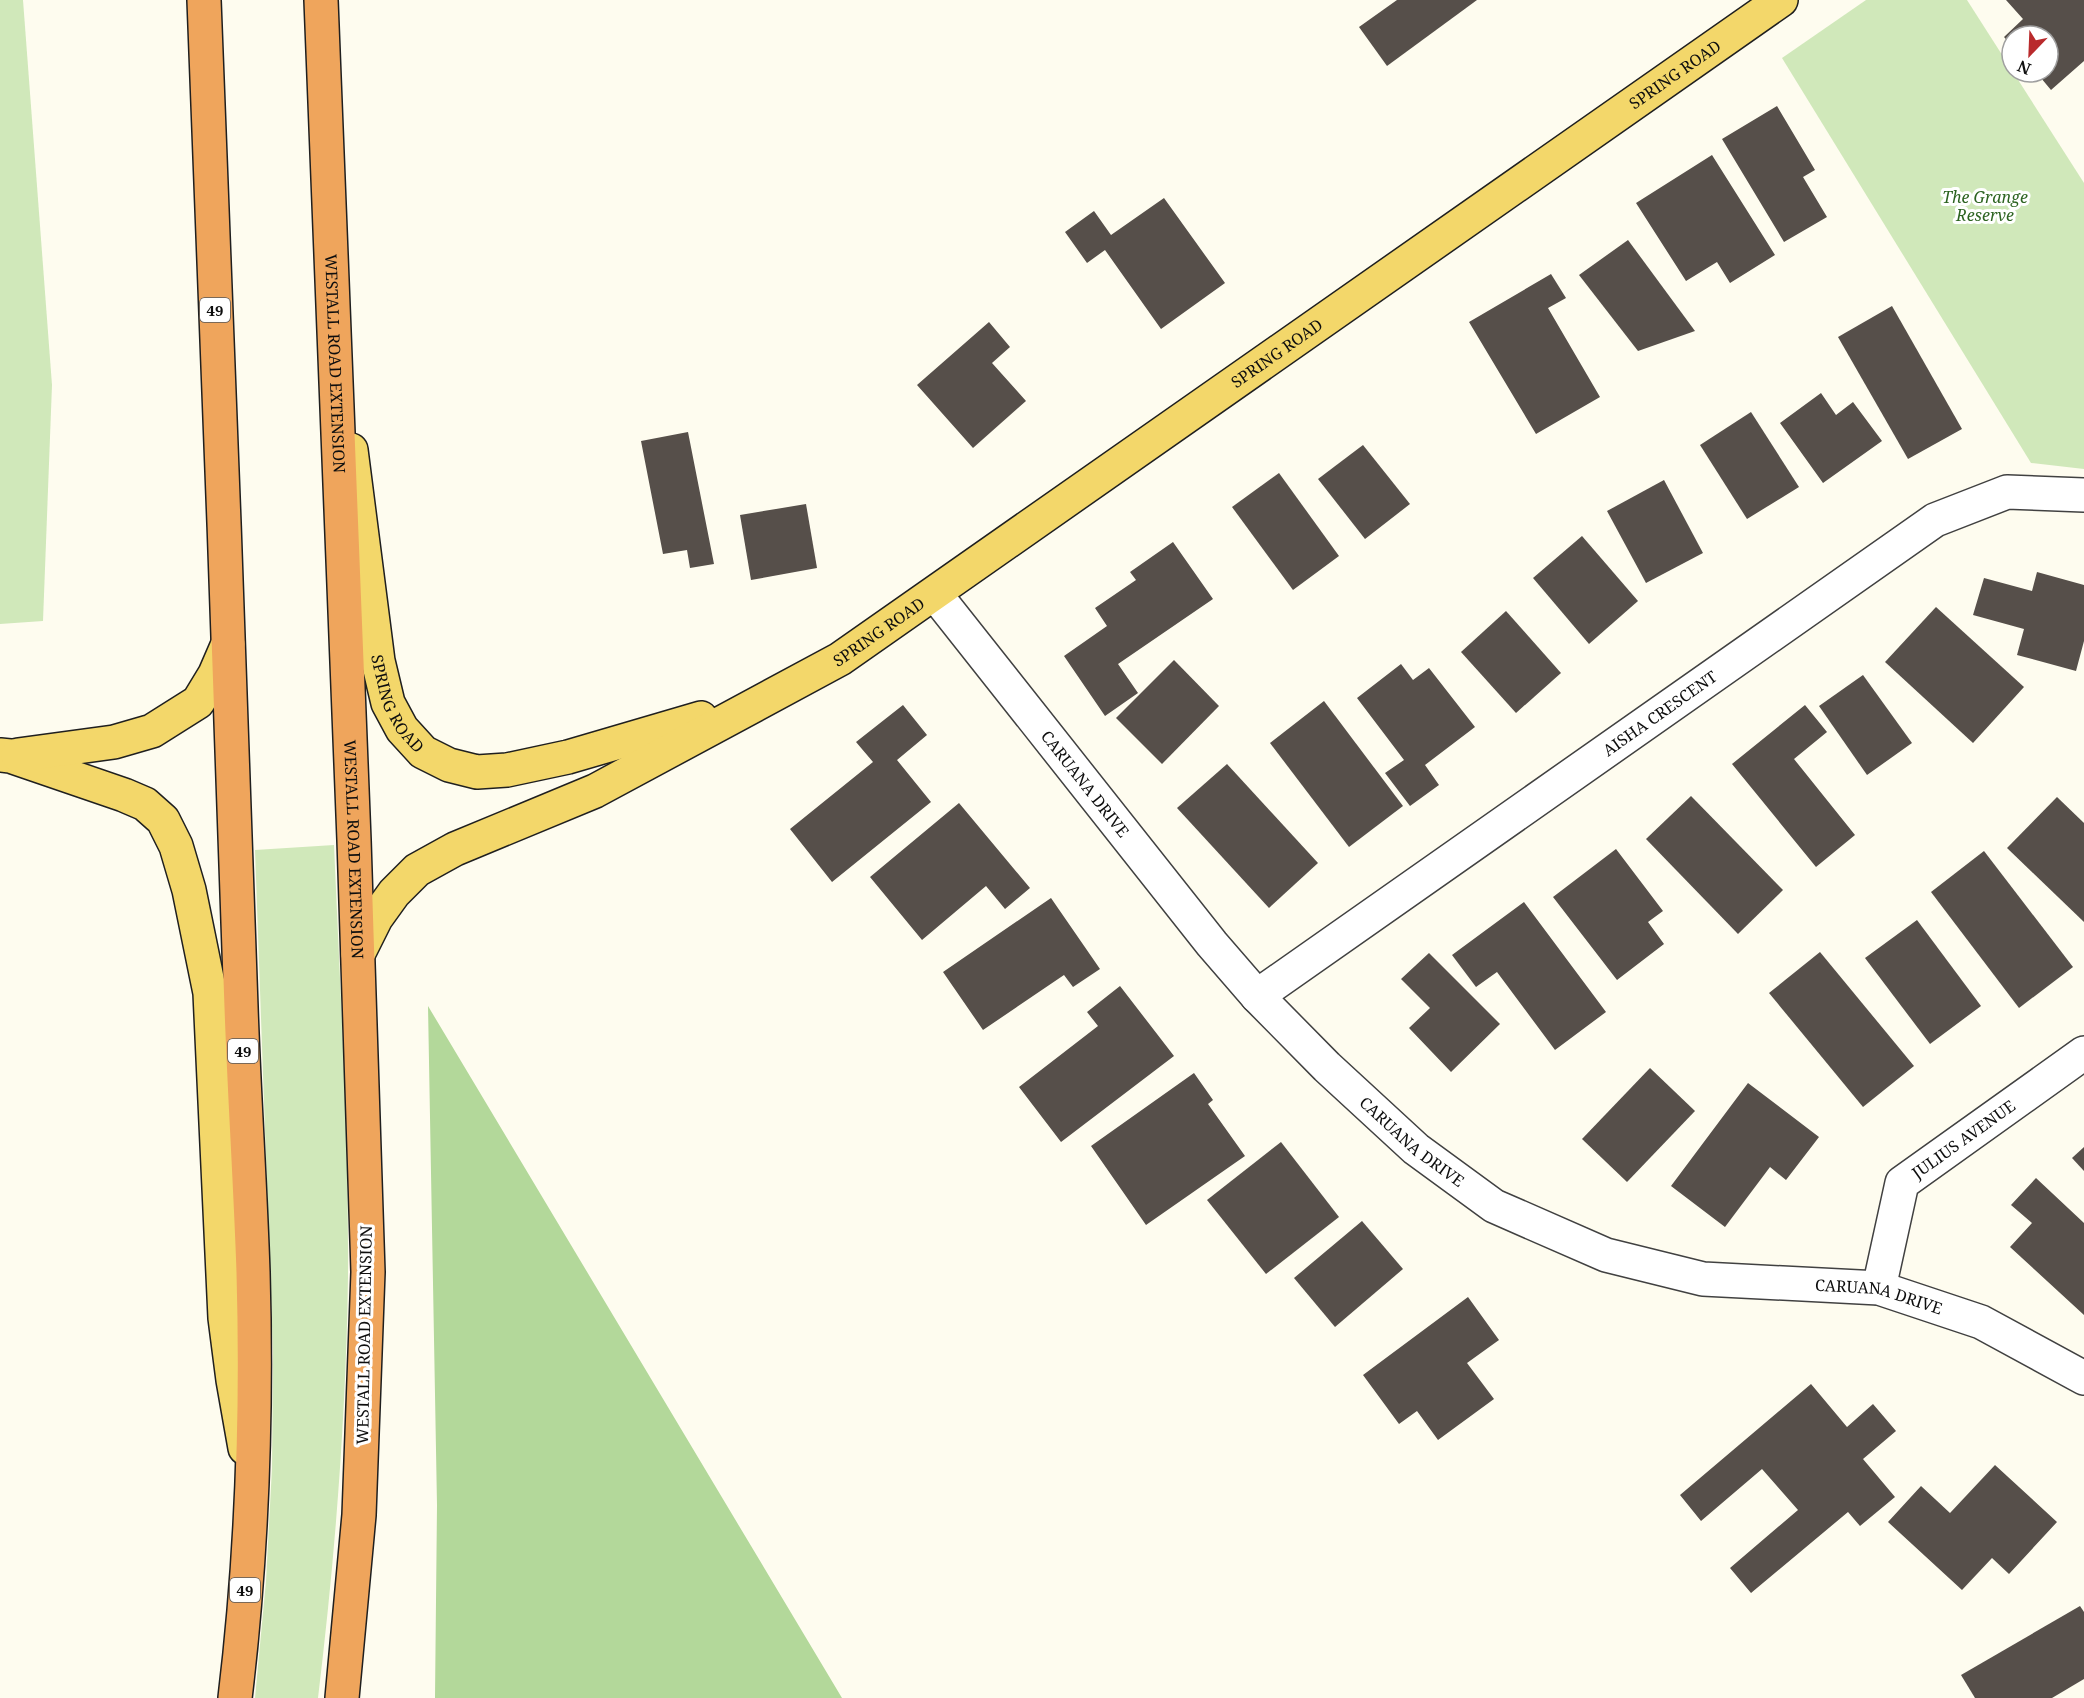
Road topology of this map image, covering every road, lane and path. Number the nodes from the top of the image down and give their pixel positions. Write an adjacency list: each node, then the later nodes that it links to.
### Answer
1 (204, 0): 7 (highway, 49)
2 (321, 0): 4 (highway, WESTALL ROAD EXTENSION)
3 (1781, 0): 6 (main road, SPRING ROAD)
4 (332, 297): 8 (main road, SPRING ROAD); 10 (highway, WESTALL ROAD EXTENSION)
5 (2084, 495): 11 (street, AISHA CRESCENT)
6 (935, 594): 8 (main road, SPRING ROAD); 11 (street, CARUANA DRIVE)
7 (228, 644): 9 (main road); 15 (highway, 49)
8 (766, 699): 10 (main road, SPRING ROAD)
9 (5, 756): 15 (main road)
10 (358, 954): 17 (highway, WESTALL ROAD EXTENSION)
11 (1257, 996): 13 (street, CARUANA DRIVE)
12 (2084, 1053): 13 (street, JULIUS AVENUE)
13 (1879, 1288): 14 (street, CARUANA DRIVE)
14 (2084, 1378)
15 (252, 1482): 16 (highway, 49)
16 (235, 1698)
17 (342, 1698)

